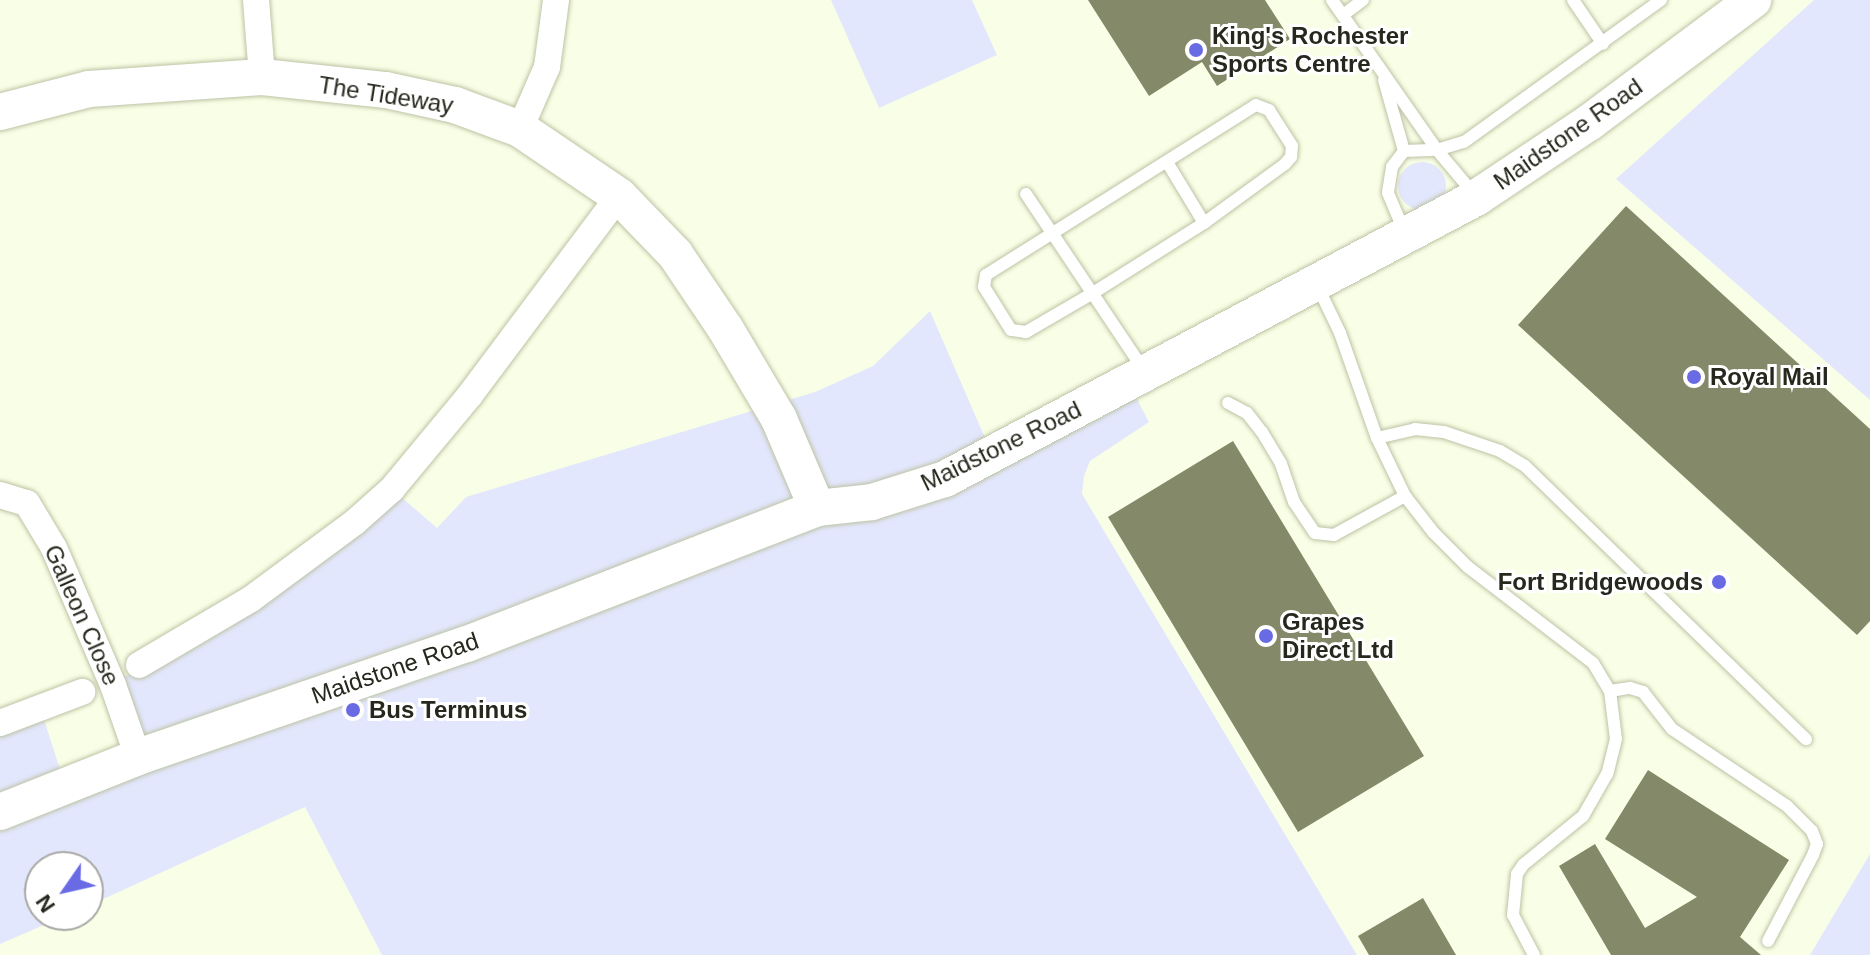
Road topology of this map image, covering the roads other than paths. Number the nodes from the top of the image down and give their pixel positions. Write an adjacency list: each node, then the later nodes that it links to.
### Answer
1 (256, 0): 11 (street)
2 (556, 0): 13 (street)
3 (1332, 0): 8 (lane)
4 (1363, 0): 8 (lane)
5 (1573, 0): 9 (lane)
6 (1661, 0): 9 (lane)
7 (1753, 0): 19 (main road, Maidstone Road)
8 (1343, 15): 10 (lane)
9 (1603, 44): 14 (lane)
10 (1380, 69): 14 (lane); 15 (lane)
11 (262, 77): 12 (main road, The Tideway); 13 (main road, The Tideway)
12 (0, 112)
13 (520, 129): 18 (main road, The Tideway)
14 (1437, 150): 15 (lane); 19 (lane)
15 (1404, 151): 22 (lane)
16 (1167, 162): 20 (lane); 20 (lane); 21 (lane)
17 (1026, 194): 21 (lane)
18 (619, 196): 30 (main road, The Tideway); 31 (street)
19 (1476, 198): 22 (main road, Maidstone Road)
20 (1204, 223): 24 (lane)
21 (1053, 233): 24 (lane); 24 (lane)
22 (1407, 235): 23 (main road, Maidstone Road)
23 (1317, 284): 25 (main road, Maidstone Road); 27 (lane)
24 (1093, 293): 25 (lane)
25 (1147, 375): 30 (main road, Maidstone Road)
26 (1228, 403): 29 (lane)
27 (1377, 438): 29 (lane); 35 (lane)
28 (0, 495): 36 (street, Galleon Close)
29 (1405, 496): 32 (lane)
30 (817, 508): 36 (main road, Maidstone Road)
31 (139, 665)
32 (1610, 691): 38 (lane); 39 (lane)
33 (82, 692): 34 (street)
34 (0, 723)
35 (1806, 739)
36 (138, 757): 37 (main road, Maidstone Road)
37 (0, 812)
38 (1768, 941)
39 (1534, 955)

